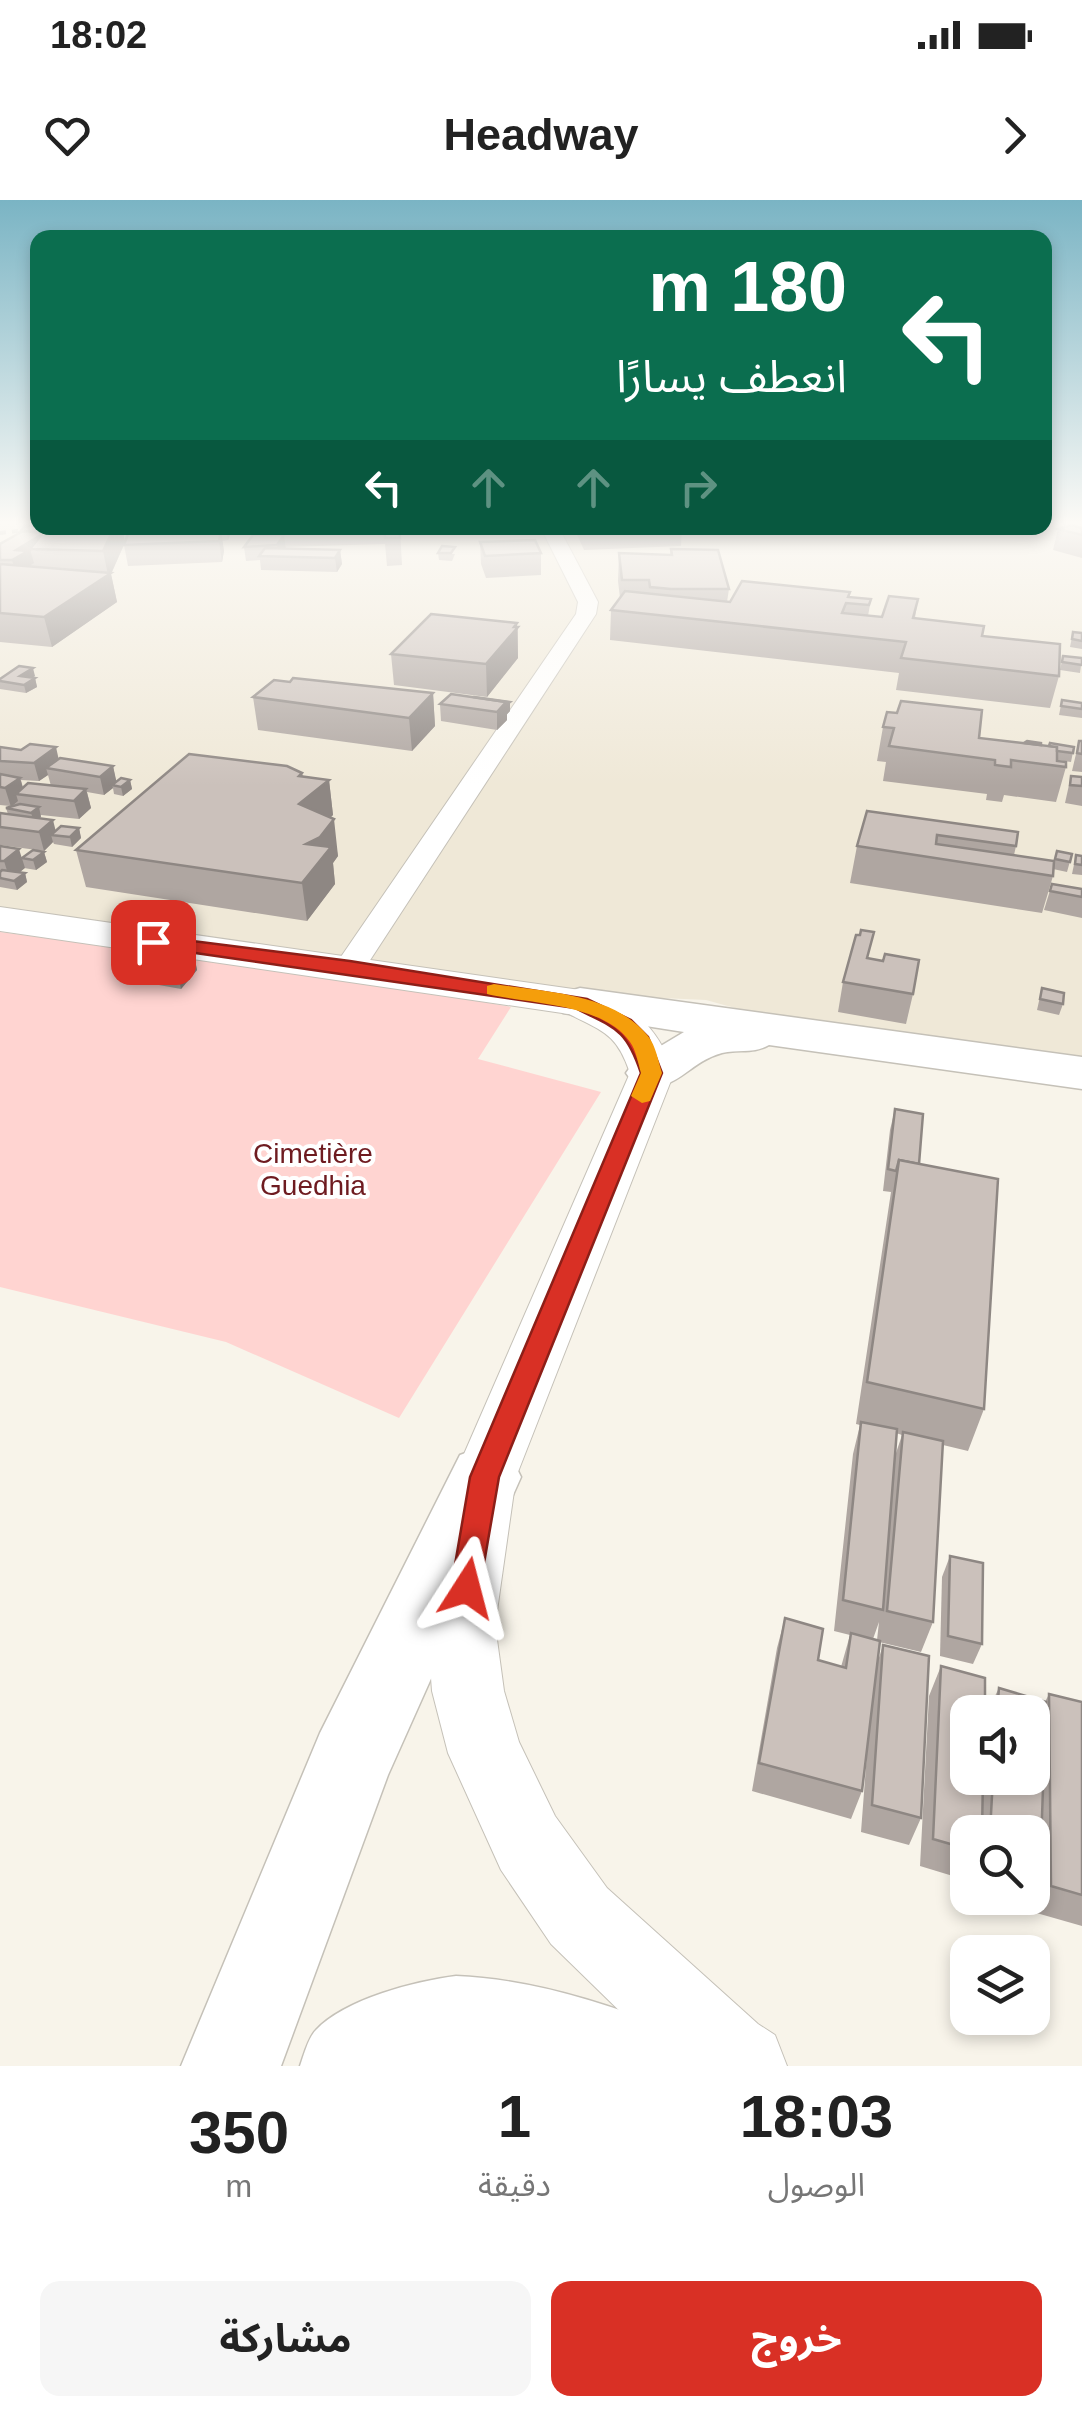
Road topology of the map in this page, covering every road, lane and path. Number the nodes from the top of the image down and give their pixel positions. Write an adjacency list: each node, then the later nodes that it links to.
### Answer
1 (586, 612): 3 (street)
2 (0, 920): 3 (main road)
3 (350, 967): 4 (main road)
4 (580, 1003): 5 (main road); 6 (highway)
5 (652, 1073): 7 (highway); 8 (main road)
6 (1082, 1074)
7 (1082, 1086)
8 (484, 1477): 9 (highway); 12 (main road)
9 (231, 2066)
10 (350, 2066): 11 (highway)
11 (637, 2066)
12 (744, 2066)

